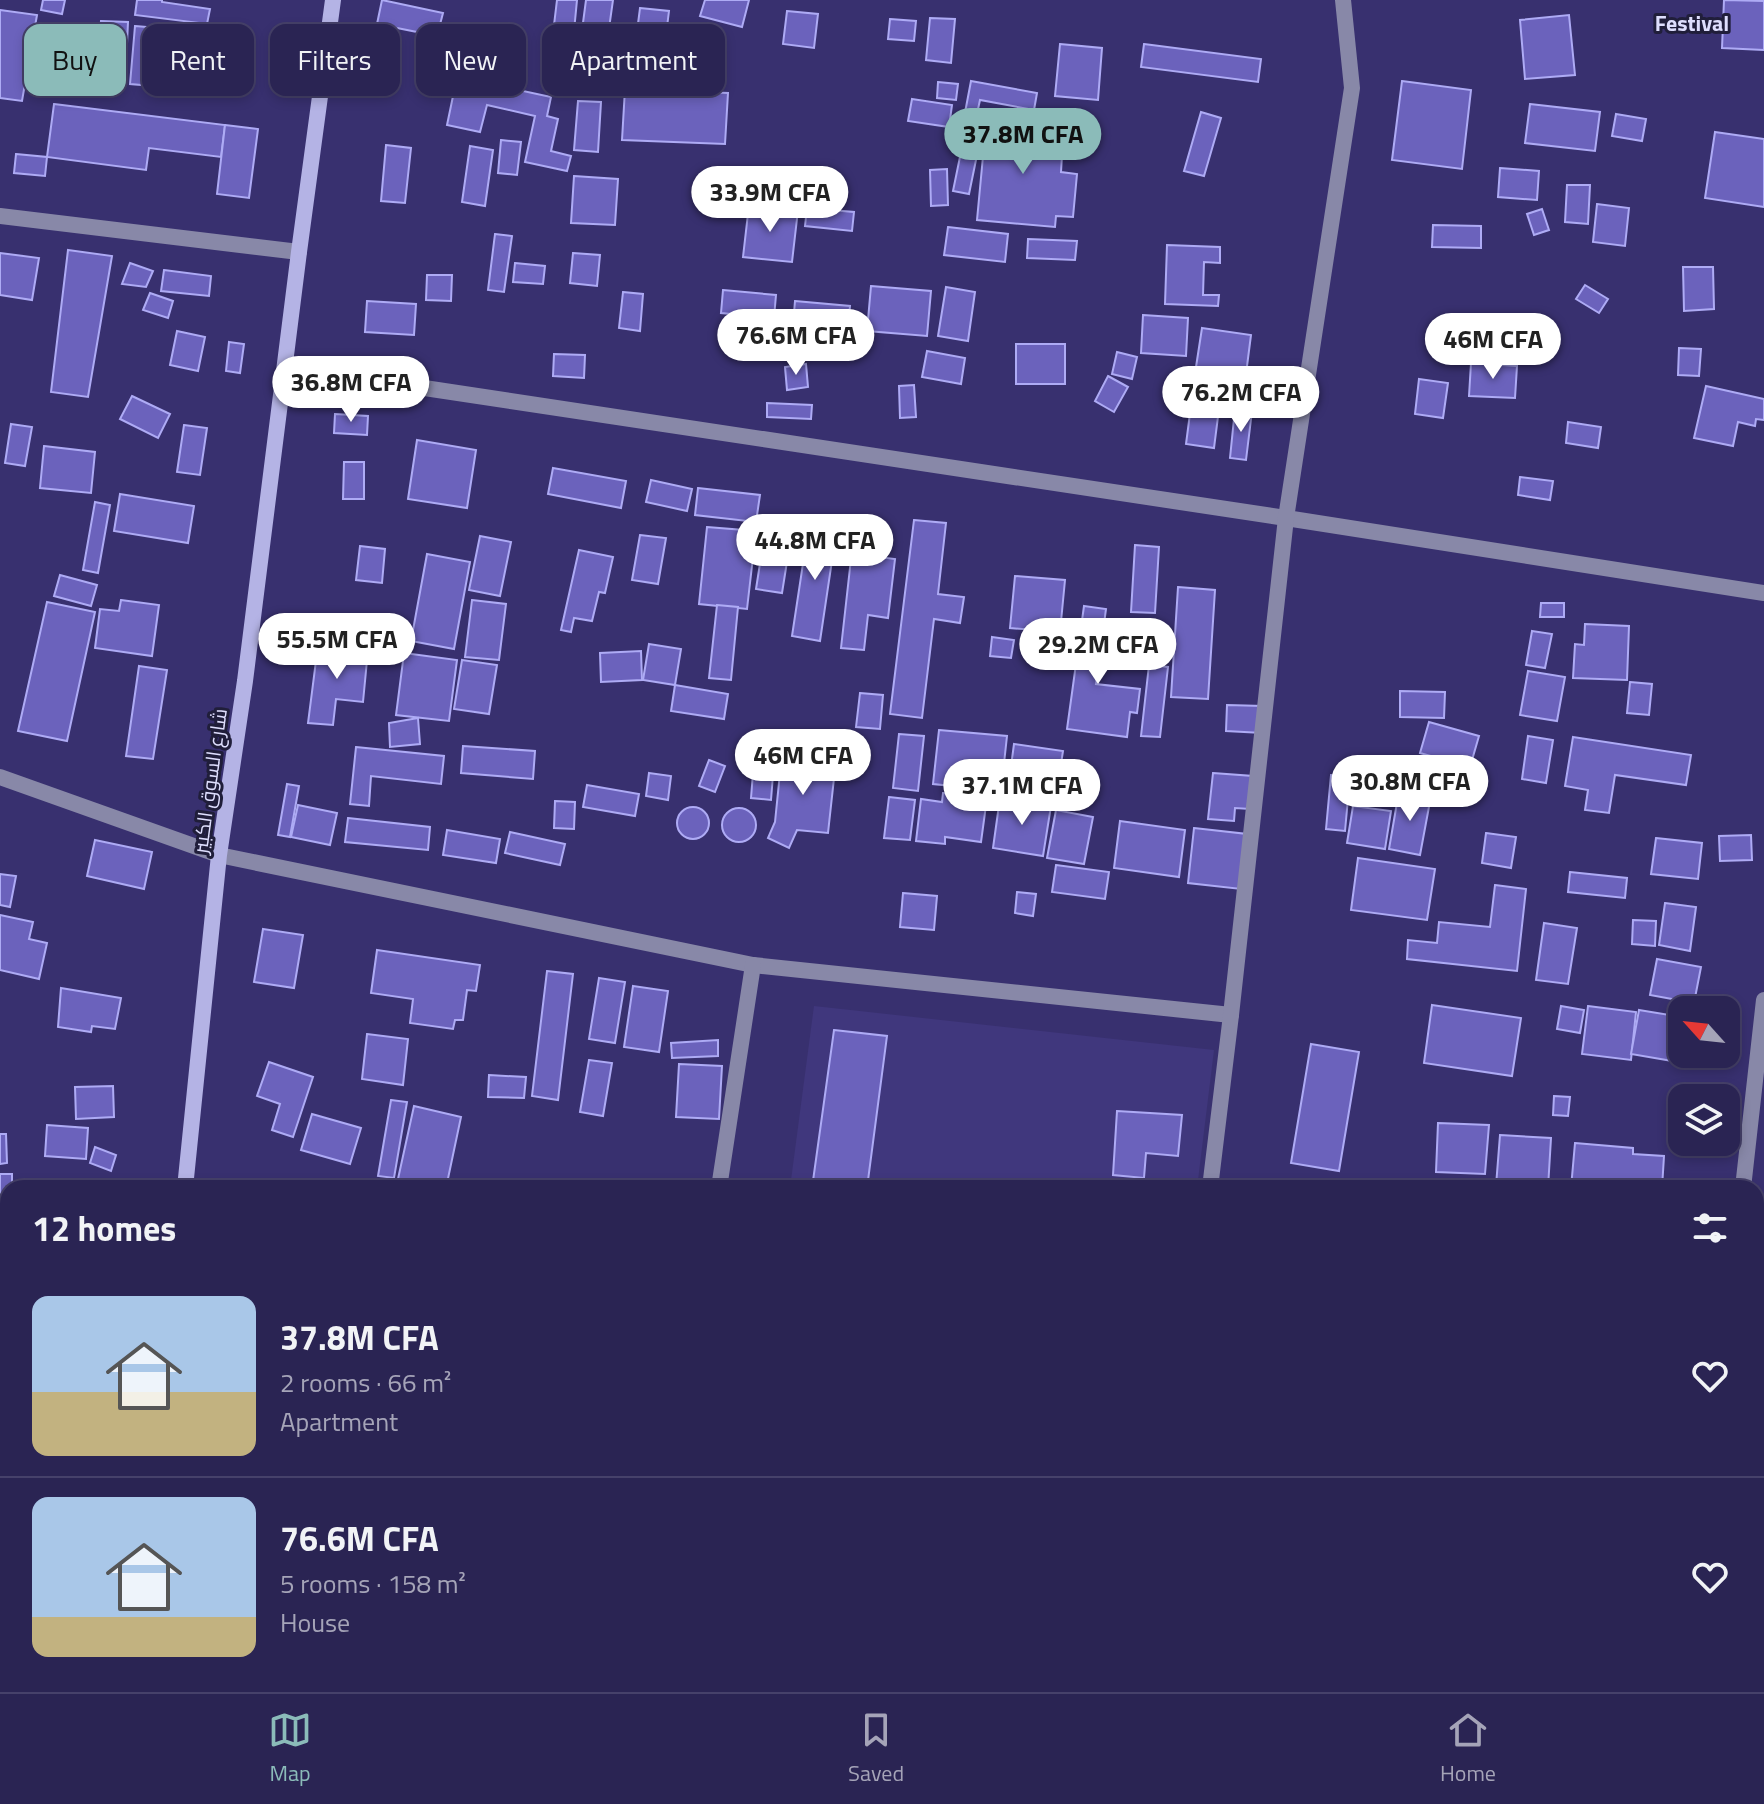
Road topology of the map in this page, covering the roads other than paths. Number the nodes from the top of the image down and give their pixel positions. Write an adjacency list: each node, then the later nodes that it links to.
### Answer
1 (333, 0): 4 (street, شارع السوق الكبير)
2 (1343, 0): 6 (street)
3 (0, 216): 4 (street)
4 (299, 252): 5 (street, شارع السوق الكبير)
5 (285, 367): 6 (street); 9 (street, شارع السوق الكبير)
6 (1286, 518): 7 (street); 12 (street)
7 (1764, 593)
8 (0, 777): 9 (street)
9 (219, 855): 10 (street); 13 (street, شارع السوق الكبير)
10 (753, 965): 12 (street); 14 (street)
11 (1764, 1000): 16 (street)
12 (1231, 1015): 15 (street)
13 (186, 1180)
14 (720, 1180)
15 (1211, 1180)
16 (1744, 1180)

